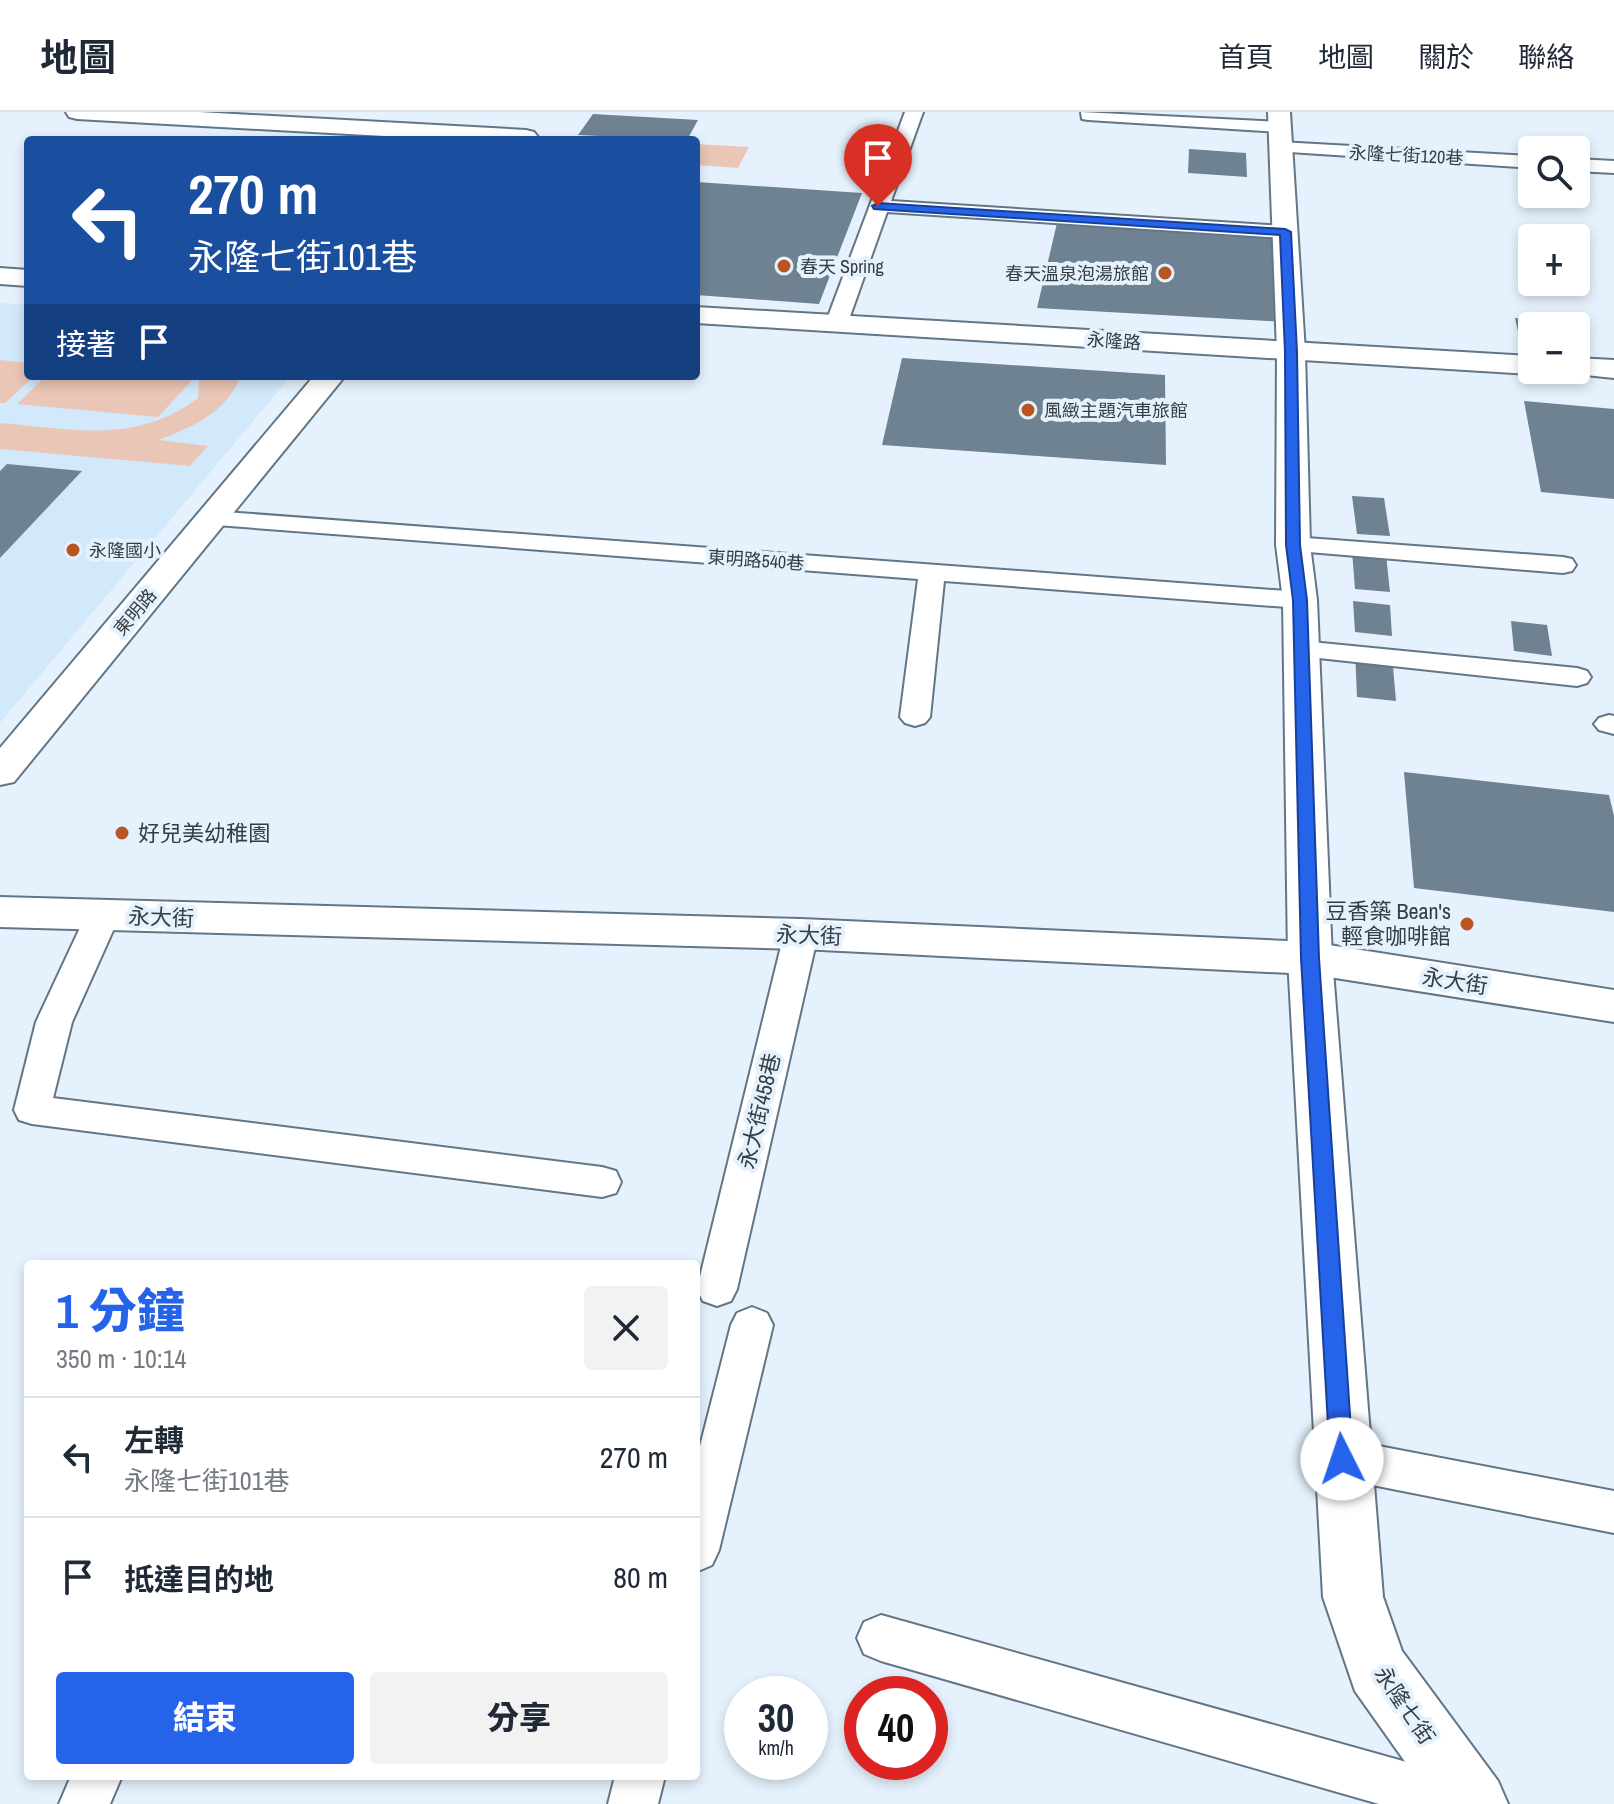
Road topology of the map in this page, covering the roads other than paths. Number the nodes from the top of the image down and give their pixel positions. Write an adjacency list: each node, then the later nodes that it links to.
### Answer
1 (77, 112): 3 (street)
2 (914, 112): 11 (lane)
3 (161, 114): 5 (street)
4 (1088, 115): 6 (lane, 永隆七街120巷)
5 (275, 117): 7 (street)
6 (1280, 129): 8 (lane, 永隆七街120巷); 12 (street, 永隆七街)
7 (530, 132)
8 (1518, 160)
9 (1590, 166): 10 (lane)
10 (1614, 167)
11 (878, 206): 12 (lane); 16 (lane)
12 (1285, 232): 17 (street, 永隆七街)
13 (0, 276): 14 (street)
14 (24, 278)
15 (700, 315): 16 (street, 永隆路)
16 (837, 322): 17 (street, 永隆路)
17 (1291, 352): 18 (street, 永隆路); 23 (street, 永隆七街)
18 (1518, 364)
19 (1590, 368): 20 (street)
20 (1614, 369)
21 (327, 380): 22 (street, 東明路)
22 (212, 519): 25 (lane, 東明路540巷); 30 (street, 東明路)
23 (1293, 545): 24 (lane); 26 (street, 永隆七街)
24 (1563, 565)
25 (932, 573): 26 (lane, 東明路540巷); 29 (lane)
26 (1300, 600): 27 (street, 永隆七街)
27 (1301, 649): 28 (lane); 34 (street, 永隆七街)
28 (1577, 677)
29 (915, 717)
30 (0, 773)
31 (0, 912): 32 (street, 永大街)
32 (103, 915): 33 (street, 永大街); 36 (lane)
33 (801, 934): 34 (street, 永大街); 37 (lane, 永大街458巷)
34 (1310, 958): 35 (street, 永大街); 39 (street, 永隆七街)
35 (1614, 1006)
36 (602, 1182)
37 (717, 1289)
38 (752, 1325): 41 (lane)
39 (1342, 1459): 40 (lane); 48 (street, 永隆七街)
40 (1614, 1512)
41 (700, 1534)
42 (881, 1638): 47 (lane)
43 (95, 1780): 45 (lane)
44 (639, 1780): 46 (lane)
45 (84, 1804)
46 (633, 1804)
47 (1467, 1804)
48 (1475, 1804)

